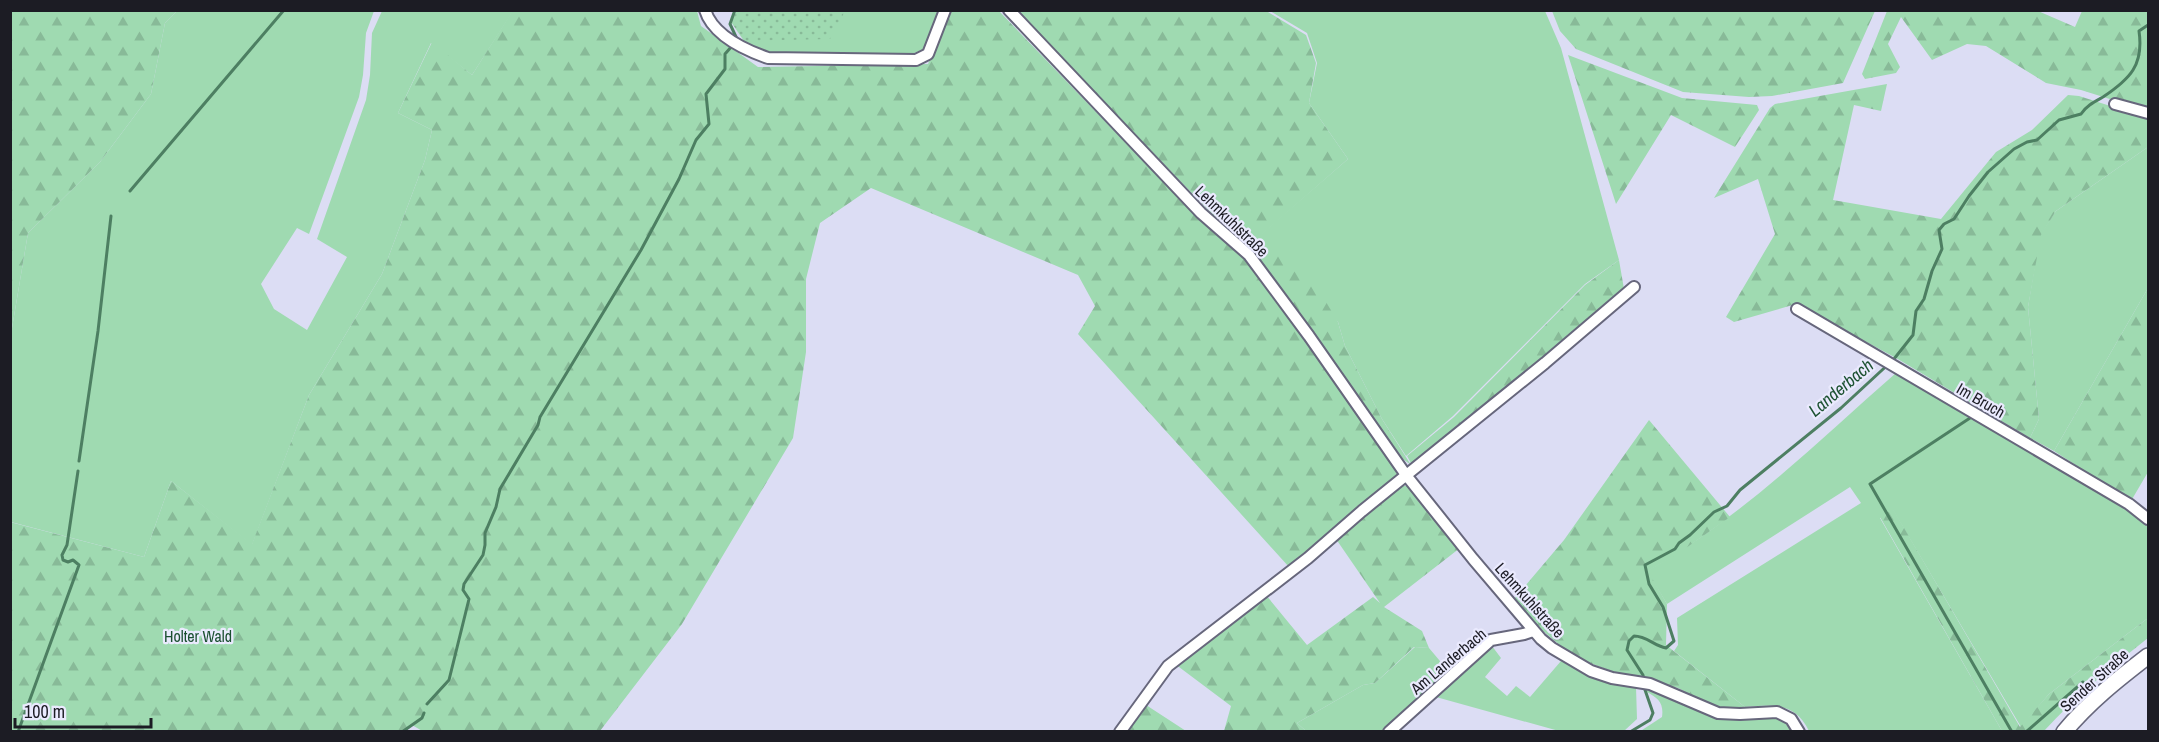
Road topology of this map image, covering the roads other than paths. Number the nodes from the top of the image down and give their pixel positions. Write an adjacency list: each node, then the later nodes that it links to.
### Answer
1 (705, 10): 2 (street)
2 (945, 10)
3 (1009, 10): 8 (street, Lehmkuhlstraße)
4 (2115, 104): 5 (street)
5 (2148, 113)
6 (1634, 287): 8 (street)
7 (1797, 309): 9 (street, Im Bruch)
8 (1406, 475): 10 (street, Lehmkuhlstraße); 12 (street)
9 (2148, 519)
10 (1533, 631): 13 (street, Am Landerbach); 14 (street, Lehmkuhlstraße)
11 (2148, 656): 15 (main road, Sender Straße)
12 (1120, 732)
13 (1389, 732)
14 (1799, 732)
15 (2064, 732)

